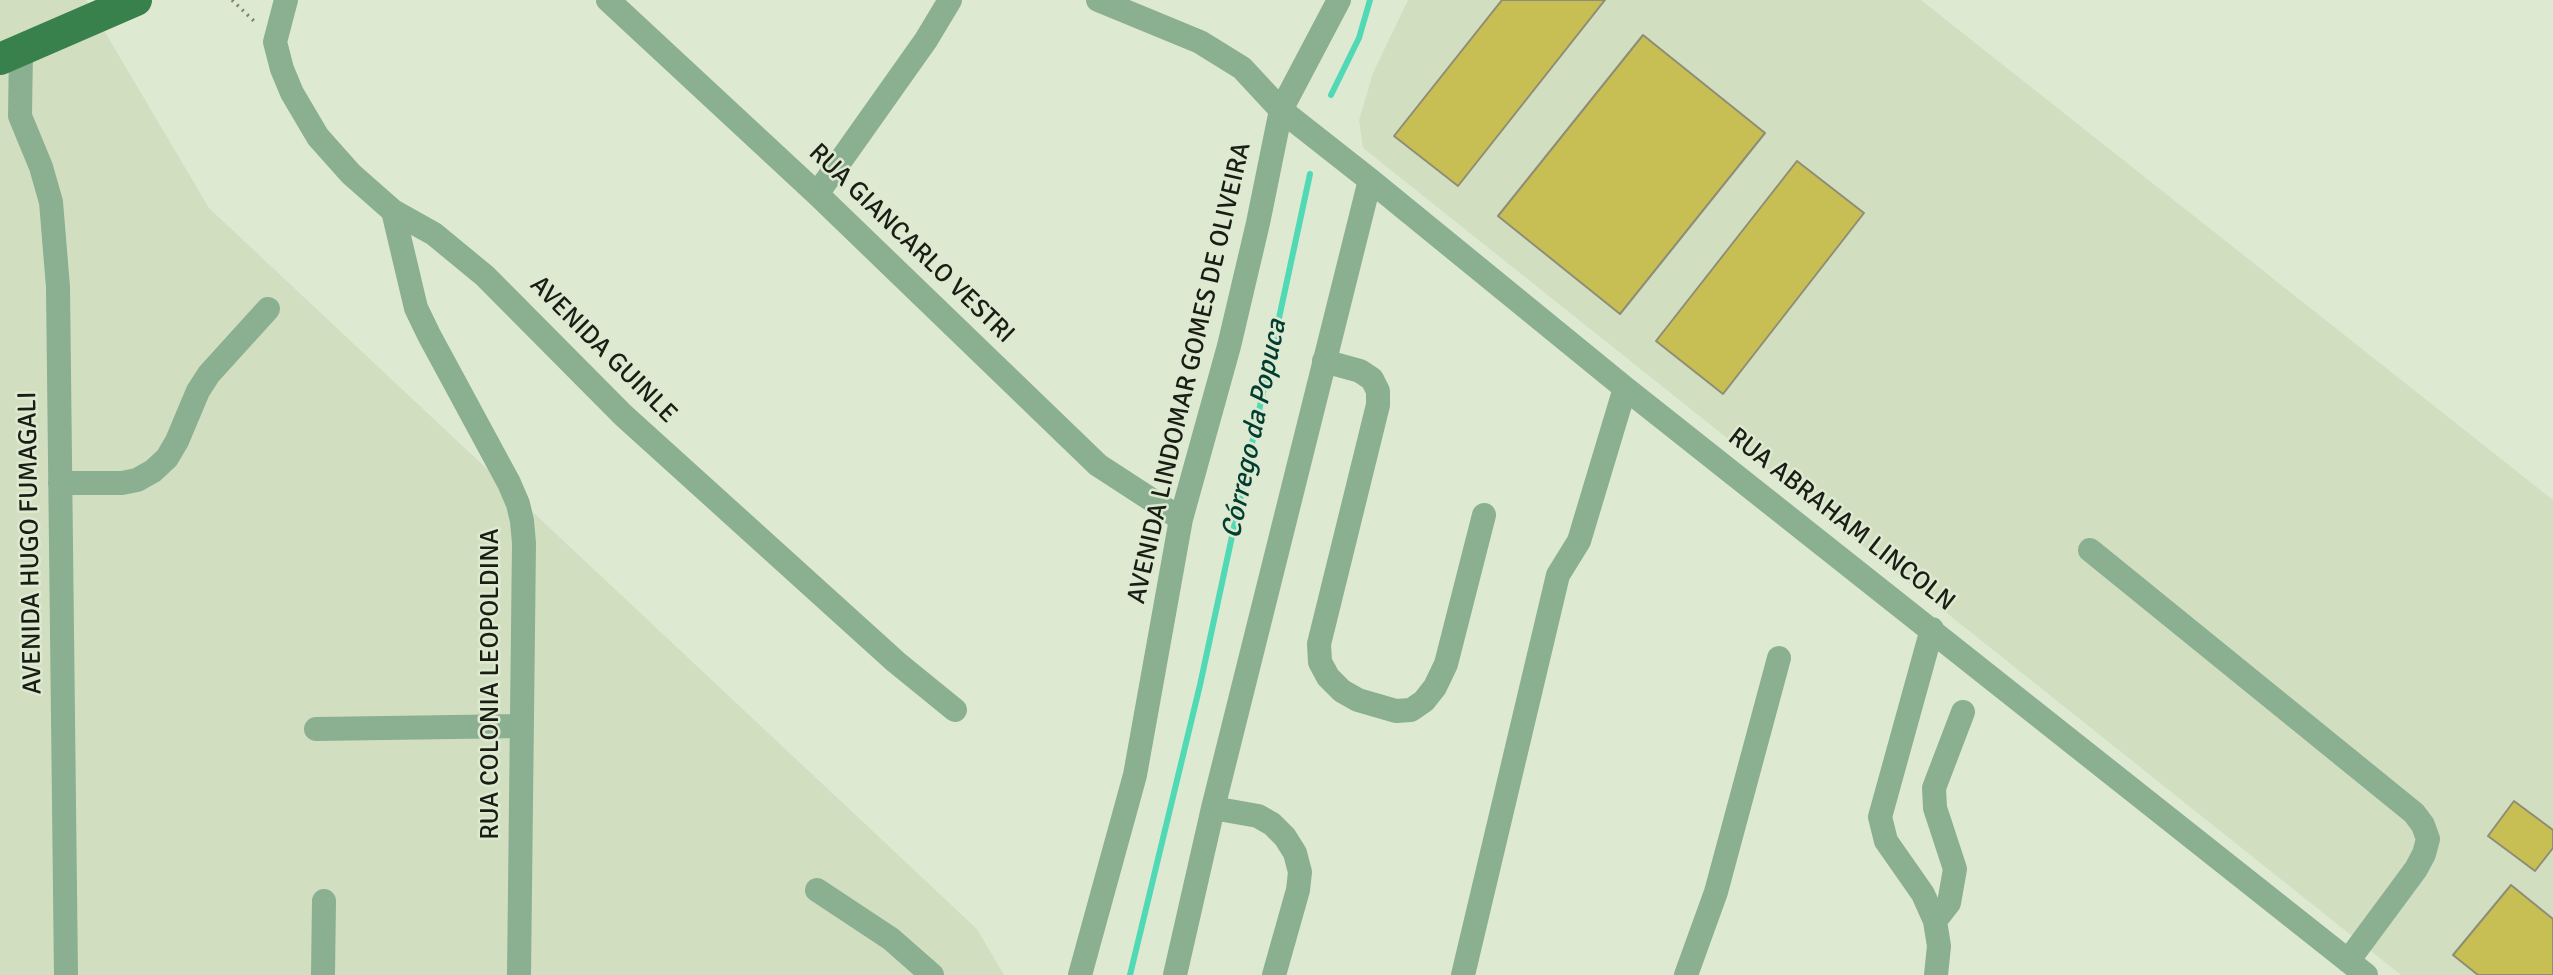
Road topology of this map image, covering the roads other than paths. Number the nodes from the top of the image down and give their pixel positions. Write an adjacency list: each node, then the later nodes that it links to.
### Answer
1 (136, 0): 7 (main road)
2 (286, 0): 12 (street, AVENIDA GUINLE)
3 (608, 0): 11 (street, RUA GIANCARLO VESTRI)
4 (950, 0): 11 (street)
5 (1098, 0): 8 (street, RUA ABRAHAM LINCOLN)
6 (1339, 0): 8 (street, AVENIDA LINDOMAR GOMES DE OLIVEIRA)
7 (10, 55): 9 (street, AVENIDA HUGO FUMAGALI)
8 (1281, 110): 10 (street, RUA ABRAHAM LINCOLN); 18 (street, AVENIDA LINDOMAR GOMES DE OLIVEIRA)
9 (10, 111): 16 (street, AVENIDA HUGO FUMAGALI)
10 (1370, 180): 14 (street); 15 (street, RUA ABRAHAM LINCOLN)
11 (817, 194): 18 (street, RUA GIANCARLO VESTRI)
12 (394, 211): 22 (street, AVENIDA GUINLE); 24 (street, RUA COLONIA LEOPOLDINA)
13 (268, 309): 16 (street)
14 (1324, 361): 17 (street); 26 (street)
15 (1625, 388): 20 (street, RUA ABRAHAM LINCOLN); 38 (street)
16 (60, 483): 31 (street, AVENIDA HUGO FUMAGALI)
17 (1484, 515)
18 (1181, 519): 35 (street, AVENIDA LINDOMAR GOMES DE OLIVEIRA)
19 (2090, 550): 30 (street)
20 (1932, 629): 29 (street); 30 (street, RUA ABRAHAM LINCOLN)
21 (1779, 658): 39 (street)
22 (955, 709)
23 (1963, 712): 29 (street)
24 (522, 726): 25 (street); 33 (street, RUA COLONIA LEOPOLDINA)
25 (316, 729)
26 (1213, 808): 36 (street); 37 (street)
27 (817, 890): 34 (street)
28 (324, 901): 32 (street)
29 (1935, 921): 40 (street)
30 (2357, 968)
31 (66, 975)
32 (323, 975)
33 (519, 975)
34 (932, 975)
35 (1080, 975)
36 (1175, 975)
37 (1274, 975)
38 (1463, 975)
39 (1686, 975)
40 (1936, 975)

